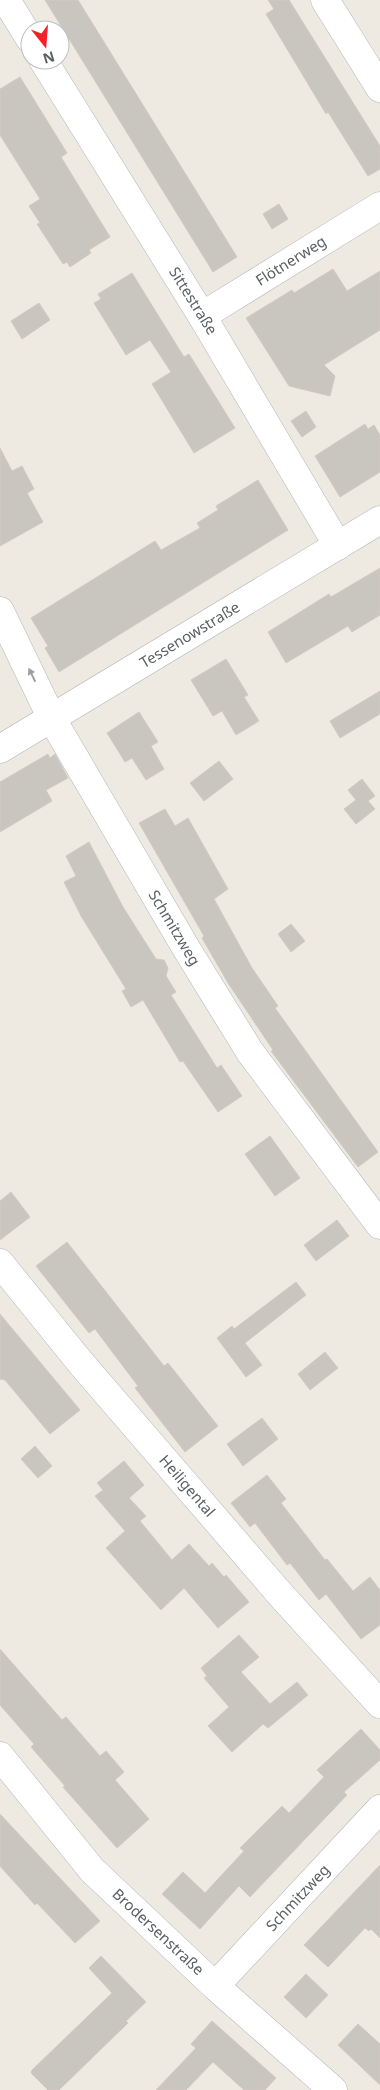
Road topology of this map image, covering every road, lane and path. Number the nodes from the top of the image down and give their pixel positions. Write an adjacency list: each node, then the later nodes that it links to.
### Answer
1 (6, 0): 3 (street)
2 (325, 0): 5 (street)
3 (20, 23)
4 (49, 70): 7 (street, Sittestraße)
5 (380, 88)
6 (380, 206): 7 (street, Flötnerweg)
7 (202, 316): 9 (street, Sittestraße)
8 (380, 520): 9 (street, Tessenowstraße)
9 (338, 546): 11 (street, Tessenowstraße)
10 (0, 611): 11 (street, Schmitzweg, one-way to 10)
11 (52, 719): 12 (street, Tessenowstraße); 13 (street, Schmitzweg)
12 (0, 749)
13 (380, 1225)
14 (0, 1263): 15 (street, Heiligental)
15 (380, 1704)
16 (0, 1756): 18 (street, Brodersenstraße)
17 (380, 1810): 18 (street, Schmitzweg)
18 (215, 1986): 19 (street, Brodersenstraße)
19 (333, 2090)

